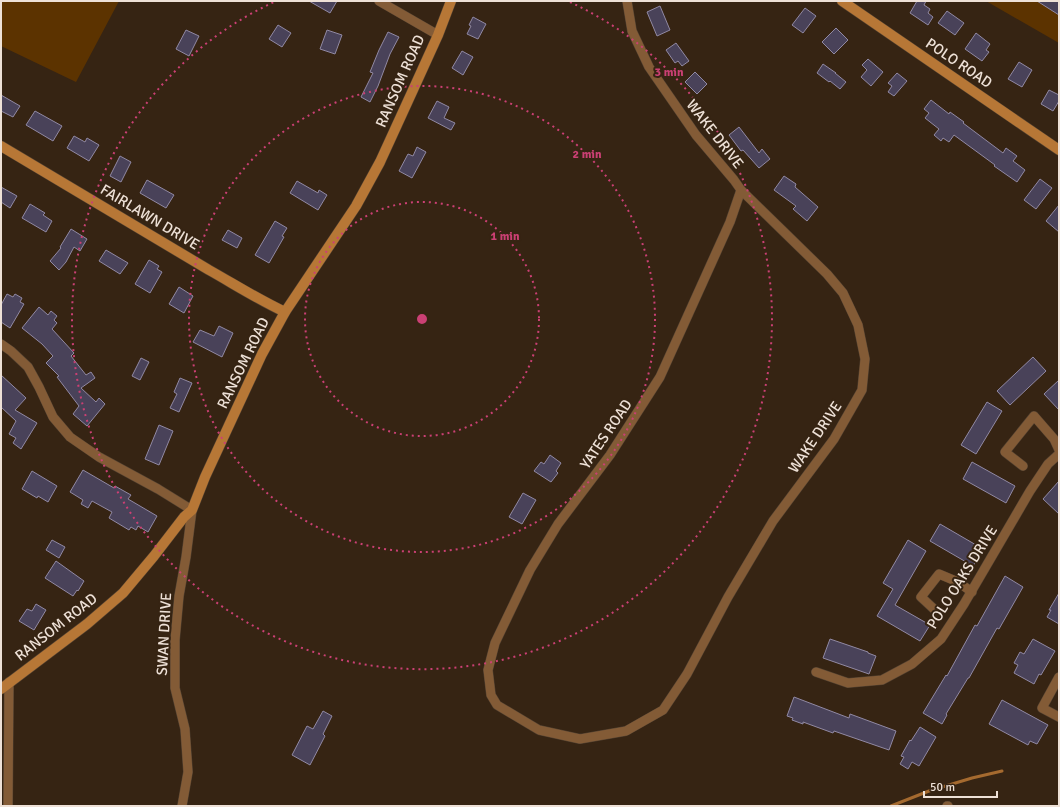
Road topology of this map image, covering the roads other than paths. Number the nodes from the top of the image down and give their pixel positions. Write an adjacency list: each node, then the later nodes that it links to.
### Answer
1 (379, 1): 5 (street)
2 (451, 1): 5 (street, RANSOM ROAD)
3 (627, 1): 8 (street, WAKE DRIVE)
4 (842, 1): 7 (street, POLO ROAD)
5 (438, 35): 9 (street, RANSOM ROAD)
6 (1, 146): 9 (street, FAIRLAWN DRIVE)
7 (1059, 150)
8 (741, 190): 20 (street, YATES ROAD); 20 (street, WAKE DRIVE)
9 (285, 312): 14 (street, RANSOM ROAD)
10 (1, 344): 14 (street)
11 (1059, 450): 13 (street)
12 (1059, 454): 15 (street, POLO OAKS DRIVE)
13 (1023, 466)
14 (192, 510): 19 (street, RANSOM ROAD); 24 (street, SWAN DRIVE)
15 (972, 592): 16 (street); 17 (street, POLO OAKS DRIVE)
16 (935, 610)
17 (816, 672)
18 (1059, 677): 22 (street)
19 (9, 682): 21 (street, RANSOM ROAD); 23 (street)
20 (490, 687)
21 (1, 689)
22 (1059, 717)
23 (8, 806)
24 (182, 806)

